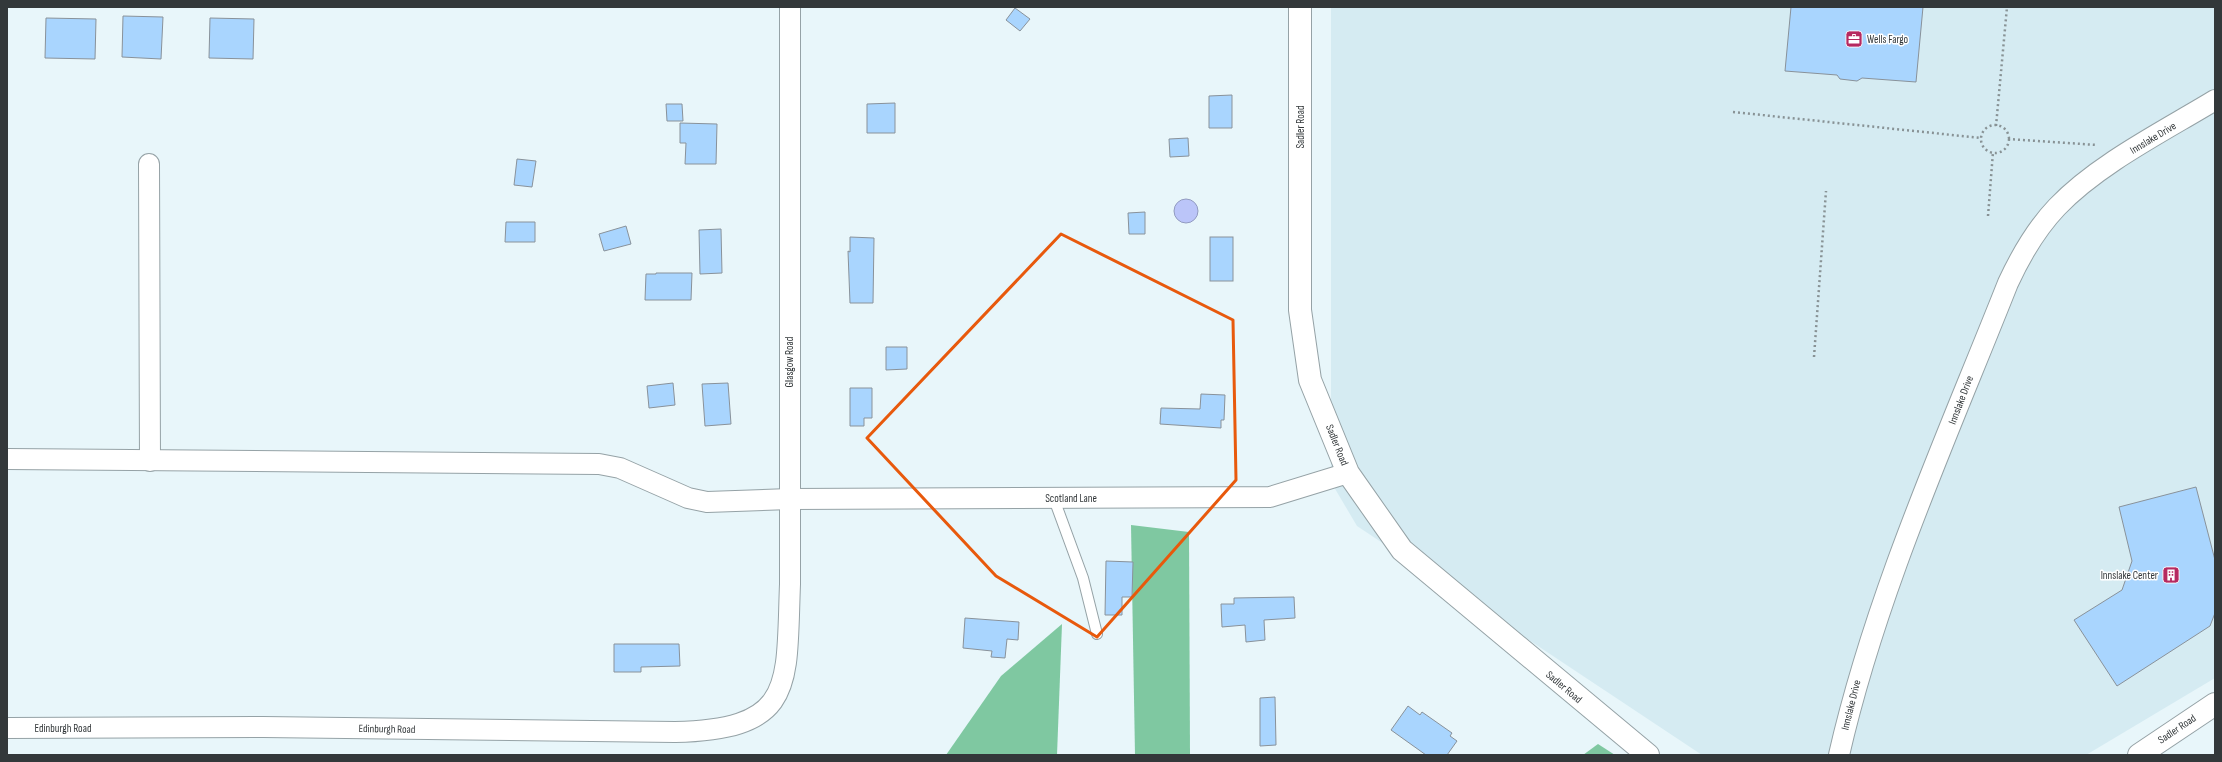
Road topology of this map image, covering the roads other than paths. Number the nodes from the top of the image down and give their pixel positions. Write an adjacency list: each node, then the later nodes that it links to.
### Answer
1 (790, 7): 10 (street, Glasgow Road)
2 (1300, 7): 9 (street, Sadler Road)
3 (2215, 100): 5 (street, Innslake Drive)
4 (2215, 110): 5 (street, Innslake Drive)
5 (2187, 117): 17 (street, Innslake Drive)
6 (149, 164): 8 (street)
7 (7, 459): 8 (street, Scotland Lane)
8 (150, 460): 10 (street, Scotland Lane)
9 (1348, 473): 11 (street, Scotland Lane); 16 (street, Sadler Road)
10 (790, 499): 11 (street, Scotland Lane); 14 (street, Glasgow Road)
11 (1054, 499): 12 (lane)
12 (1097, 634)
13 (2215, 704): 18 (street, Sadler Road)
14 (764, 711): 15 (street, Edinburgh Road)
15 (7, 728)
16 (1648, 755)
17 (1839, 755)
18 (2139, 755)

